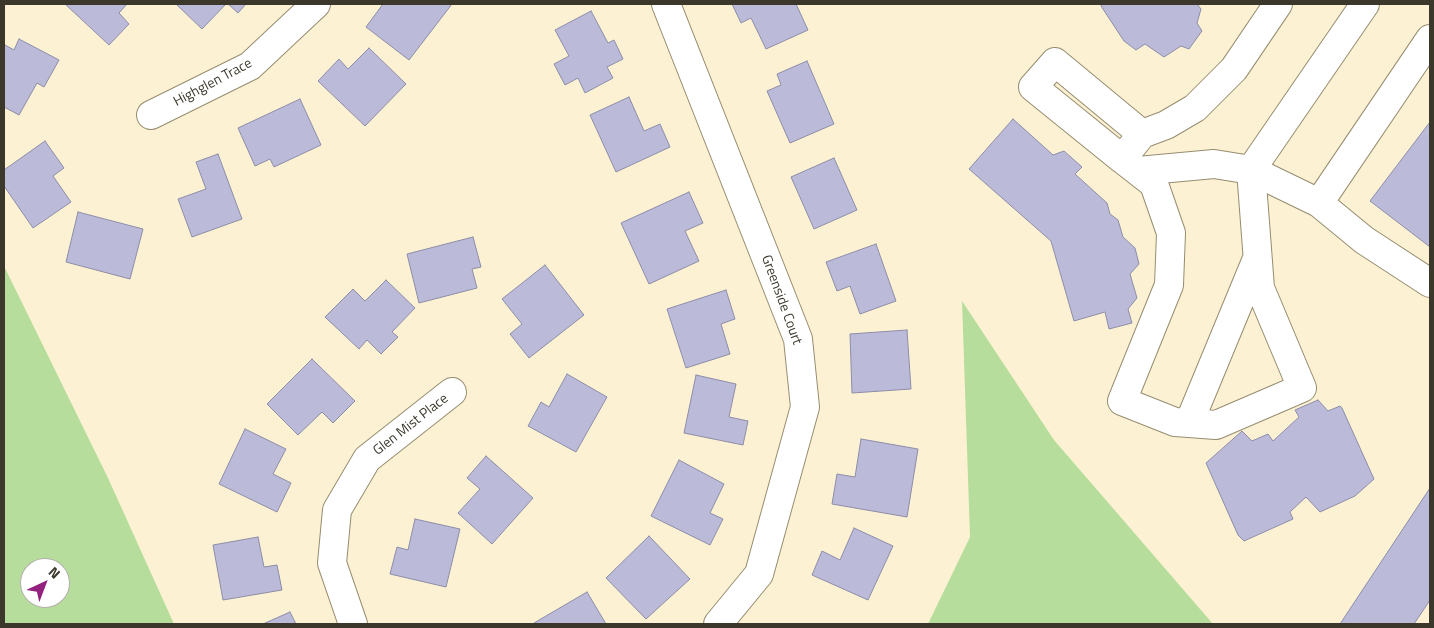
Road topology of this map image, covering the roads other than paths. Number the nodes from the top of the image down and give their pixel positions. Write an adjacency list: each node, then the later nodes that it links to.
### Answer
1 (316, 4): 6 (street, Highglen Trace)
2 (666, 4): 16 (street, Greenside Court)
3 (1278, 4): 7 (street)
4 (1365, 4): 9 (street)
5 (1430, 39): 10 (street)
6 (150, 116)
7 (1142, 134): 8 (street); 8 (street)
8 (1130, 165): 9 (street); 14 (street)
9 (1251, 170): 10 (street); 11 (street)
10 (1319, 203): 12 (street)
11 (1257, 260): 14 (street); 14 (street)
12 (1430, 283)
13 (452, 392): 15 (street, Glen Mist Place)
14 (1189, 422)
15 (353, 624)
16 (718, 624)

